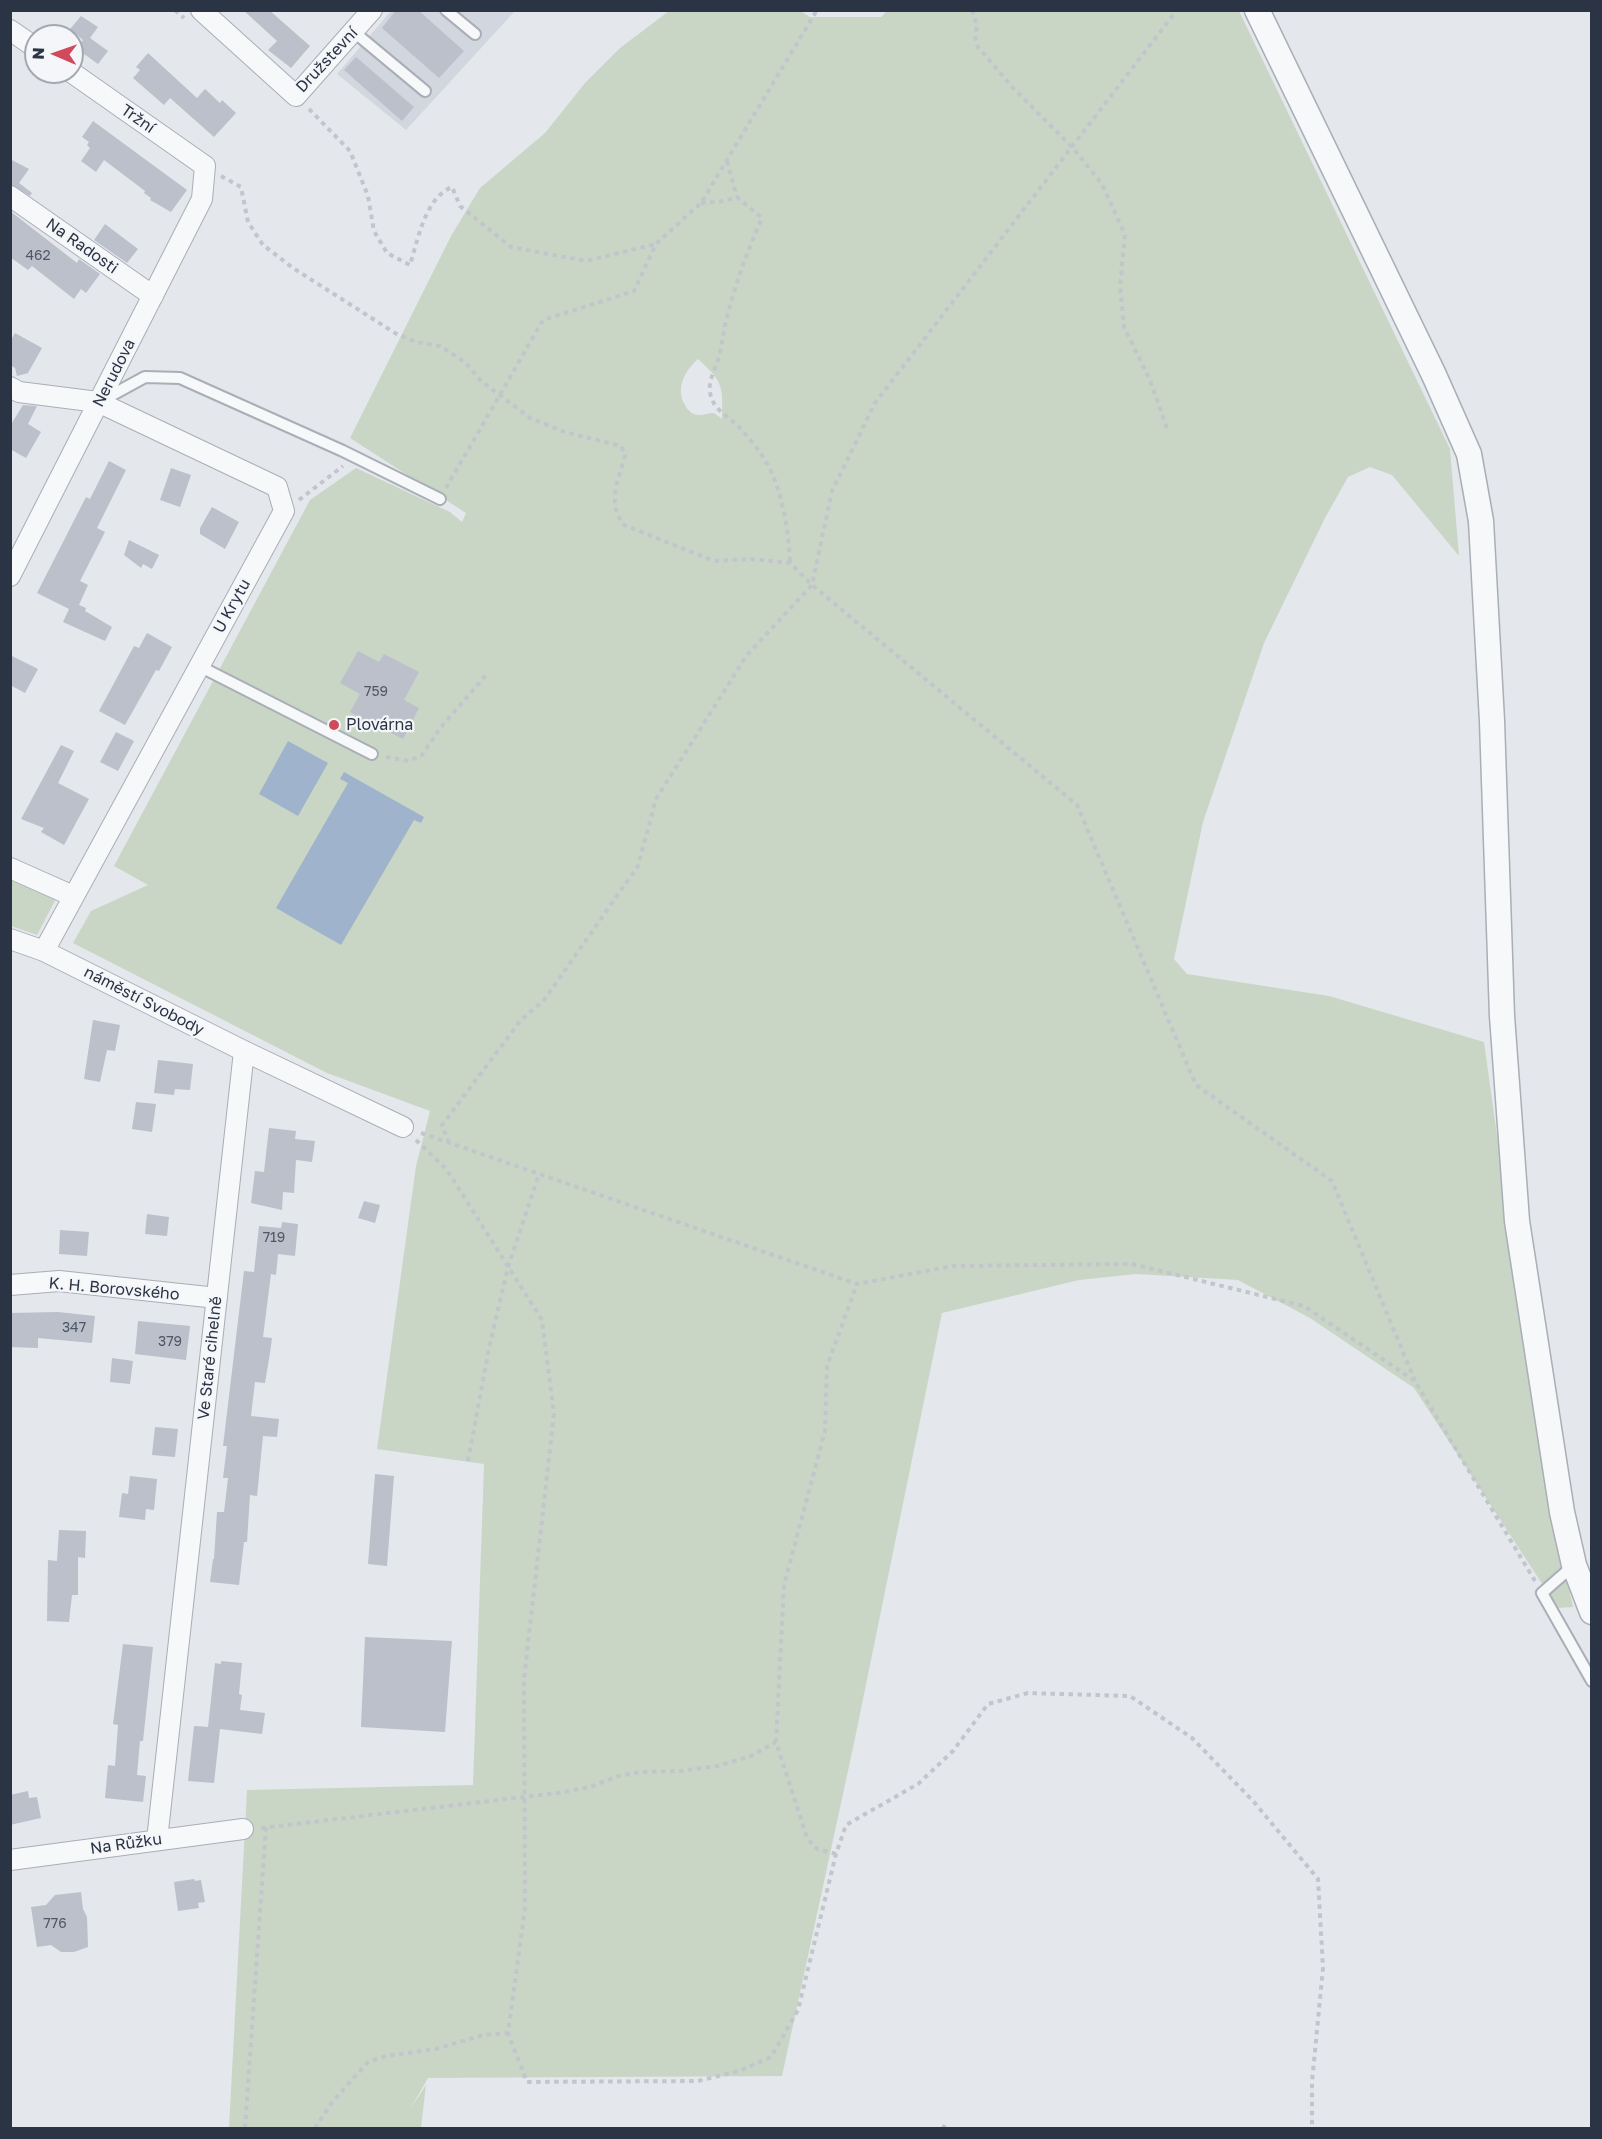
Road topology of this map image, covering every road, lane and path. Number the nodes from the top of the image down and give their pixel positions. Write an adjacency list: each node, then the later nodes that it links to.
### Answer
1 (201, 10): 14 (street, Družstevní)
2 (372, 10): 9 (street, Družstevní)
3 (446, 10): 10 (lane)
4 (817, 10): 16 (path)
5 (972, 10): 15 (path)
6 (1177, 10): 15 (path)
7 (1257, 10): 51 (street)
8 (10, 30): 11 (street)
9 (354, 32): 13 (lane); 14 (street, Družstevní)
10 (475, 34)
11 (24, 40)
12 (84, 81): 17 (street, Tržní)
13 (425, 91)
14 (296, 96): 22 (path)
15 (1072, 147): 27 (path); 33 (path)
16 (727, 161): 20 (path); 21 (path)
17 (205, 166): 23 (street, Nerudova)
18 (241, 187): 25 (path)
19 (10, 196): 23 (street, Na Radosti)
20 (737, 197): 21 (path); 31 (path)
21 (701, 203): 22 (path)
22 (656, 244): 25 (path)
23 (153, 296): 26 (street, Nerudova)
24 (10, 387): 26 (street)
25 (499, 396): 29 (path); 31 (path)
26 (98, 402): 28 (lane); 30 (street); 32 (street, Nerudova)
27 (1167, 428)
28 (355, 457): 29 (lane); 30 (path)
29 (440, 499)
30 (284, 511): 34 (street, U Krytu)
31 (790, 563): 33 (path)
32 (10, 576)
33 (812, 585): 43 (path); 49 (path)
34 (199, 666): 36 (lane); 38 (street, U Krytu)
35 (488, 673): 36 (path)
36 (372, 754)
37 (10, 868): 38 (street)
38 (73, 896): 40 (street)
39 (10, 939): 40 (street, náměstí Svobody)
40 (44, 951): 41 (street, náměstí Svobody)
41 (244, 1051): 42 (street); 48 (street, Ve Staré cihelně)
42 (403, 1127): 43 (path); 45 (path)
43 (449, 1143): 44 (path)
44 (539, 1174): 45 (path); 46 (path)
45 (508, 1267): 50 (path); 56 (path)
46 (857, 1284): 49 (path); 55 (path)
47 (10, 1285): 48 (street, K. H. Borovského)
48 (217, 1298): 59 (street, Ve Staré cihelně)
49 (1415, 1381): 52 (path)
50 (468, 1461)
51 (1574, 1564): 52 (lane); 53 (street)
52 (1542, 1593): 54 (lane)
53 (1592, 1612)
54 (1592, 1681)
55 (776, 1742): 56 (path); 60 (path)
56 (525, 1797): 57 (path); 62 (path)
57 (266, 1827): 58 (path); 63 (path)
58 (243, 1829): 59 (street, Na Růžku)
59 (157, 1840): 61 (street, Na Růžku)
60 (836, 1854): 62 (path); 65 (path)
61 (10, 1860)
62 (508, 2032): 64 (path)
63 (245, 2128)
64 (315, 2128)
65 (1312, 2128)

